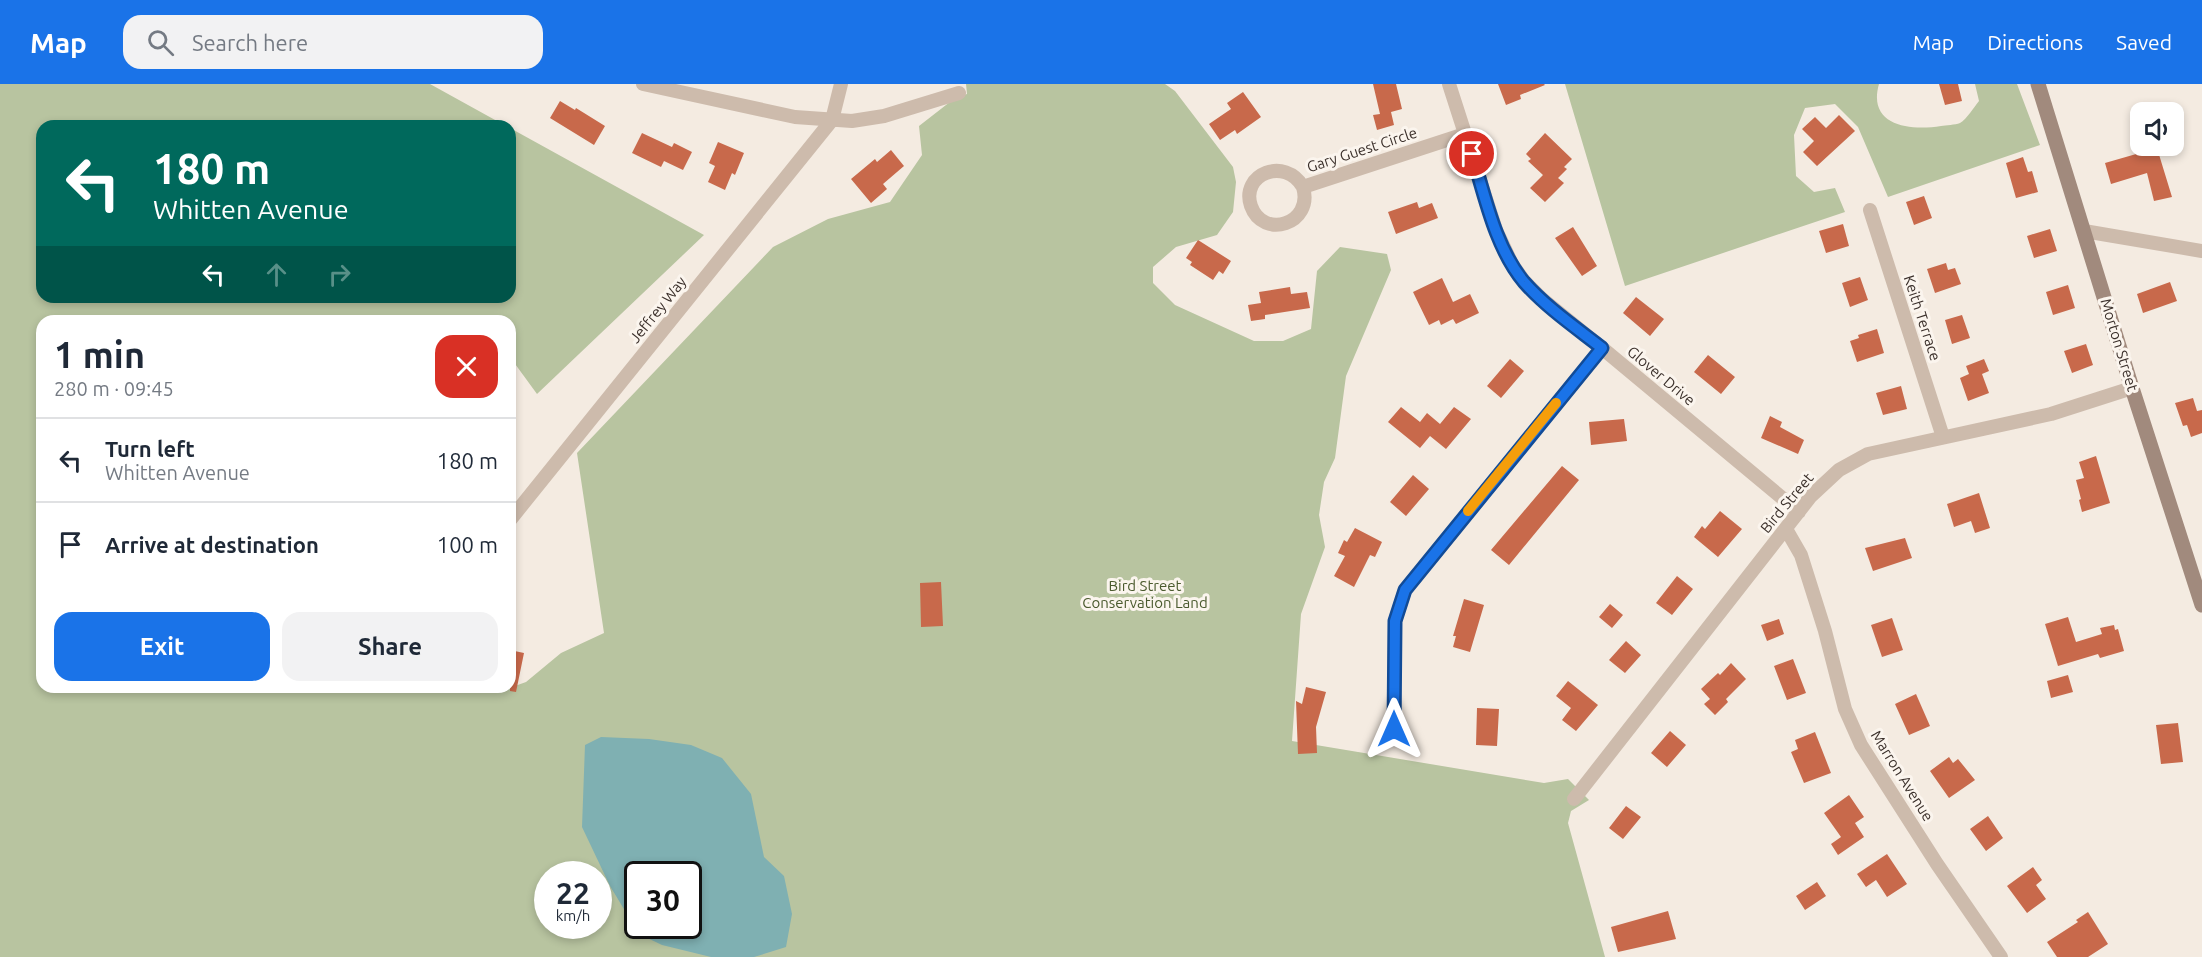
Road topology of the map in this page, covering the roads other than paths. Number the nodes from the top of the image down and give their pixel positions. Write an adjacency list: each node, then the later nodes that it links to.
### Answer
1 (643, 84): 6 (street)
2 (841, 84): 6 (street)
3 (1449, 84): 7 (street, Glover Drive)
4 (2038, 84): 10 (street, Morton Street)
5 (959, 93): 6 (street)
6 (832, 120): 16 (street, Jeffrey Way)
7 (1465, 134): 8 (street, Gary Guest Circle); 12 (street, Glover Drive)
8 (1303, 186): 8 (street, Gary Guest Circle)
9 (1870, 210): 14 (street, Keith Terrace)
10 (2084, 231): 11 (street); 13 (street, Morton Street)
11 (2202, 251)
12 (1602, 348): 15 (street, Glover Drive); 19 (street)
13 (2132, 388): 14 (street, Bird Street); 18 (street, Morton Street)
14 (1943, 437): 15 (street, Bird Street)
15 (1799, 512): 17 (street, Bird Street)
16 (516, 513)
17 (1786, 529): 20 (street, Bird Street); 21 (street, Marron Avenue)
18 (2202, 605)
19 (1394, 729)
20 (1574, 799)
21 (2001, 957)

